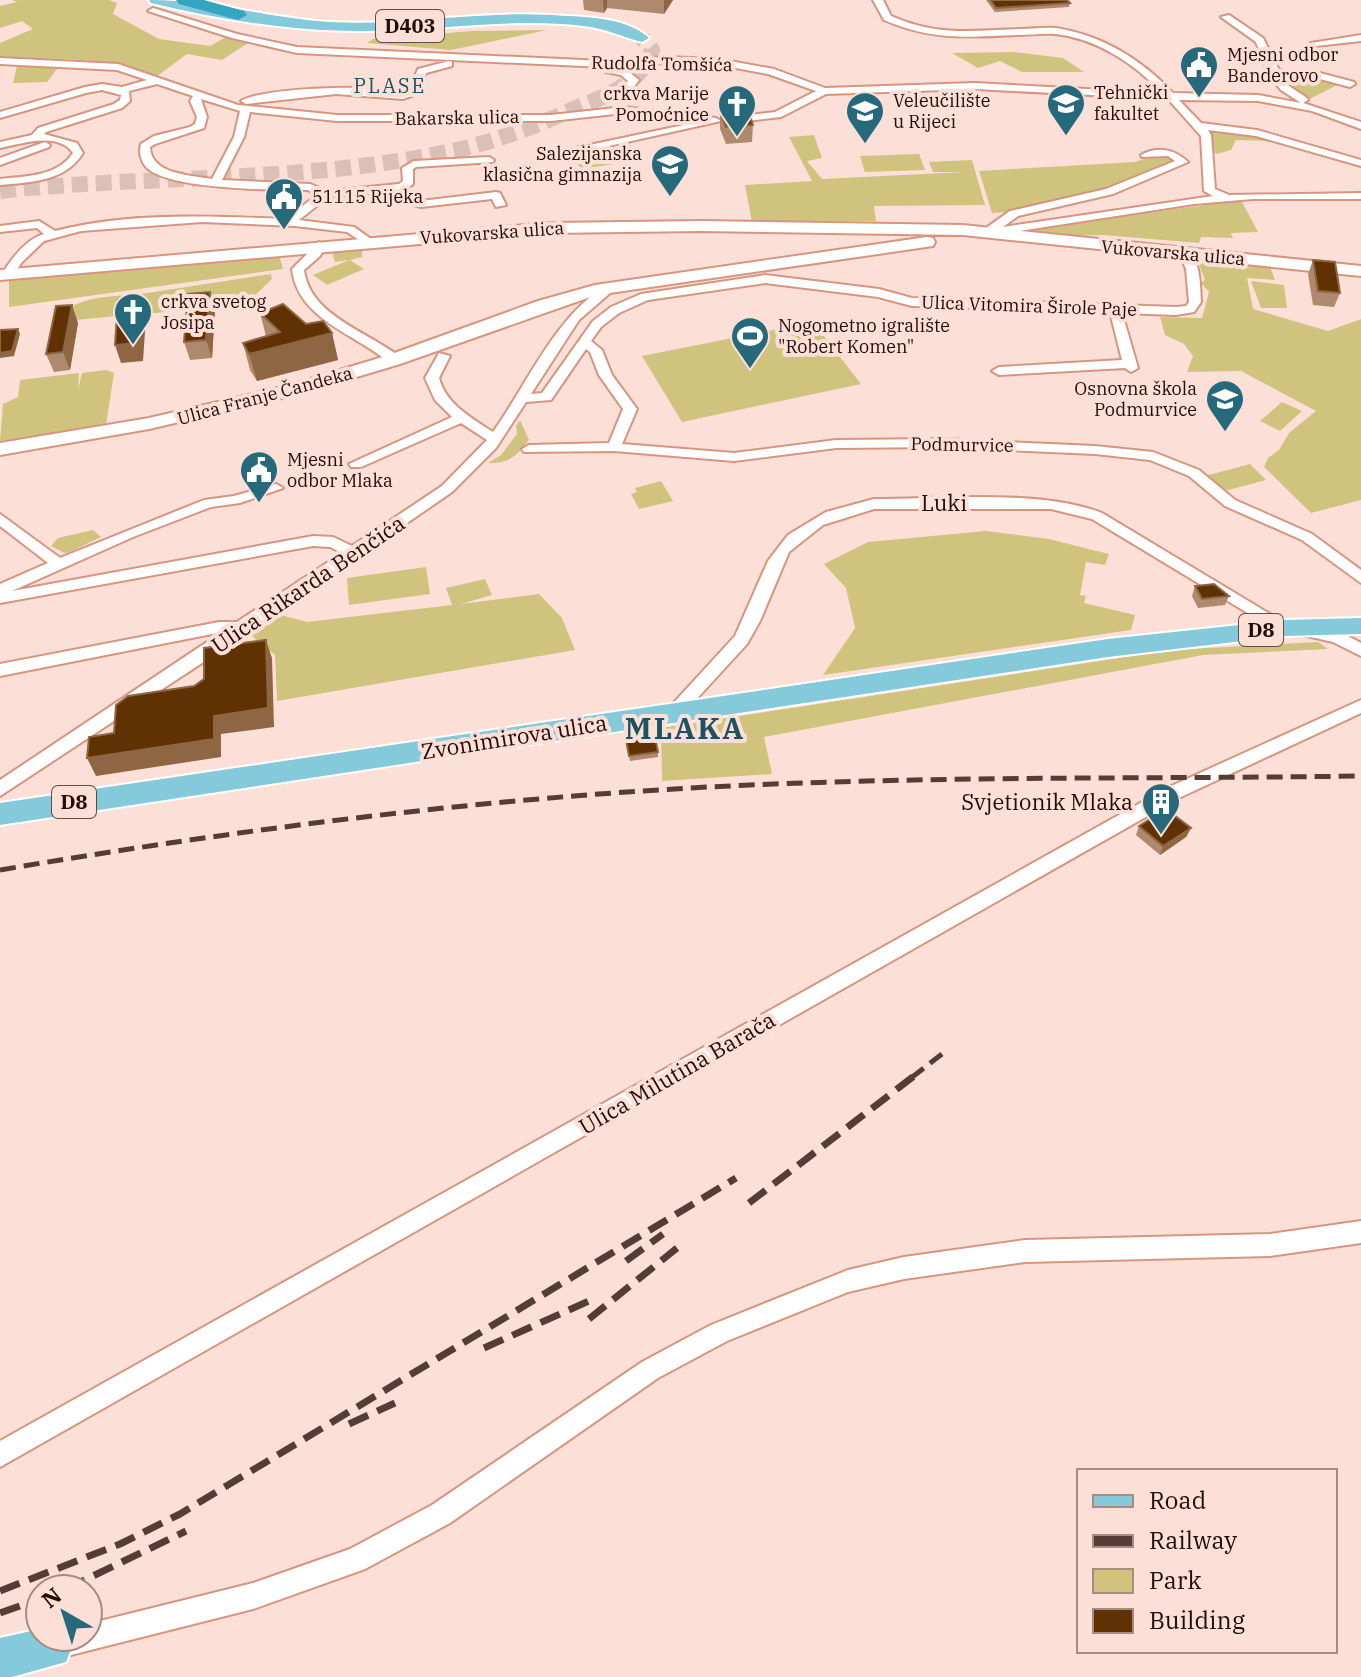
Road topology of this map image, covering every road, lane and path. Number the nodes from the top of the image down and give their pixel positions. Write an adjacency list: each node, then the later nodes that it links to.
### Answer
1 (141, 0): 3 (main road)
2 (878, 0): 21 (street)
3 (165, 3): 4 (highway); 10 (street, Rudolfa Tomšića)
4 (238, 15): 6 (main road, D403)
5 (1226, 17): 9 (street)
6 (642, 38)
7 (1361, 38): 8 (street)
8 (1316, 43)
9 (1264, 47): 13 (street); 14 (street)
10 (493, 59): 12 (street, Rudolfa Tomšića); 19 (street)
11 (0, 61): 15 (street, Bakarska ulica)
12 (573, 62): 18 (street, Rudolfa Tomšića); 22 (street)
13 (1272, 72): 14 (street); 24 (street)
14 (1303, 75): 16 (street)
15 (155, 81): 17 (street); 20 (street, Bakarska ulica)
16 (1355, 82): 24 (street)
17 (122, 90): 26 (street); 31 (street)
18 (824, 91): 21 (street, Rudolfa Tomšića); 28 (street)
19 (351, 92): 23 (street); 27 (street)
20 (199, 95): 23 (street, Bakarska ulica); 40 (street)
21 (1173, 96): 24 (street, Rudolfa Tomšića); 29 (street)
22 (620, 98)
23 (228, 104): 25 (street, Bakarska ulica)
24 (1315, 107): 30 (street, Rudolfa Tomšića)
25 (246, 108): 27 (street, Bakarska ulica); 40 (street)
26 (0, 115)
27 (337, 118): 28 (street, Bakarska ulica)
28 (716, 121): 35 (street)
29 (1197, 126): 38 (street); 42 (street)
30 (1361, 126)
31 (36, 138): 32 (street); 33 (street)
32 (63, 140): 37 (street); 39 (street)
33 (0, 145)
34 (1146, 155): 48 (street)
35 (546, 157)
36 (489, 160): 41 (street)
37 (0, 162)
38 (1361, 163)
39 (0, 182)
40 (215, 183): 43 (street)
41 (371, 190): 43 (street); 47 (street)
42 (1210, 191): 45 (street); 46 (street)
43 (325, 194): 49 (street)
44 (1361, 196): 45 (street)
45 (1227, 198): 46 (street)
46 (1194, 201): 50 (street)
47 (500, 205)
48 (1014, 213): 50 (street); 53 (street)
49 (289, 222): 52 (street); 54 (street)
50 (1034, 224): 53 (street)
51 (0, 229): 52 (street)
52 (50, 233): 58 (street)
53 (986, 233): 54 (main road, Vukovarska ulica); 56 (main road, Vukovarska ulica); 59 (main road, Ulica Franje Čandeka)
54 (367, 241): 55 (main road, Vukovarska ulica)
55 (319, 246): 58 (main road, Vukovarska ulica); 67 (street)
56 (1186, 254): 57 (main road, Vukovarska ulica); 61 (street, Ulica Vitomira Širole Paje)
57 (1361, 271)
58 (4, 274)
59 (611, 287): 60 (main road, Ulica Franje Čandeka); 63 (street, Ulica Rikarda Benčića)
60 (558, 300): 62 (main road, Ulica Franje Čandeka); 63 (street)
61 (1115, 309): 65 (street, Ulica Vitomira Širole Paje); 68 (street)
62 (523, 312): 64 (street, Ulica Franje Čandeka); 67 (main road, Ulica Franje Čandeka)
63 (581, 313): 64 (street, Ulica Rikarda Benčića)
64 (567, 327): 69 (street, Ulica Rikarda Benčića)
65 (583, 341): 69 (street, Ulica Vitomira Širole Paje); 72 (street)
66 (444, 356): 70 (street)
67 (395, 360): 73 (main road, Ulica Franje Čandeka)
68 (999, 371)
69 (522, 398): 71 (street, Ulica Rikarda Benčića)
70 (463, 417): 71 (street); 75 (street)
71 (495, 439): 78 (street, Ulica Rikarda Benčića)
72 (614, 447): 74 (street, Podmurvice); 80 (street, Podmurvice)
73 (0, 449)
74 (529, 449)
75 (356, 464)
76 (276, 488): 79 (street)
77 (0, 519): 79 (street)
78 (355, 553): 82 (street); 85 (street, Ulica Rikarda Benčića)
79 (60, 565): 81 (street)
80 (1361, 578)
81 (0, 590)
82 (0, 598)
83 (1361, 626): 84 (main road, Zvonimirova ulica / D8)
84 (1287, 628): 86 (street, Luki); 89 (main road, Zvonimirova ulica / D8); 89 (street, Luki)
85 (240, 630): 87 (street); 90 (street, Ulica Rikarda Benčića)
86 (1361, 650)
87 (0, 670)
88 (1361, 706): 93 (street, Ulica Milutina Barača)
89 (674, 713): 91 (main road, Zvonimirova ulica / D8)
90 (0, 789)
91 (0, 814)
92 (1361, 1232): 94 (street)
93 (0, 1455)
94 (104, 1634)
95 (26, 1653): 96 (main road)
96 (0, 1659)

